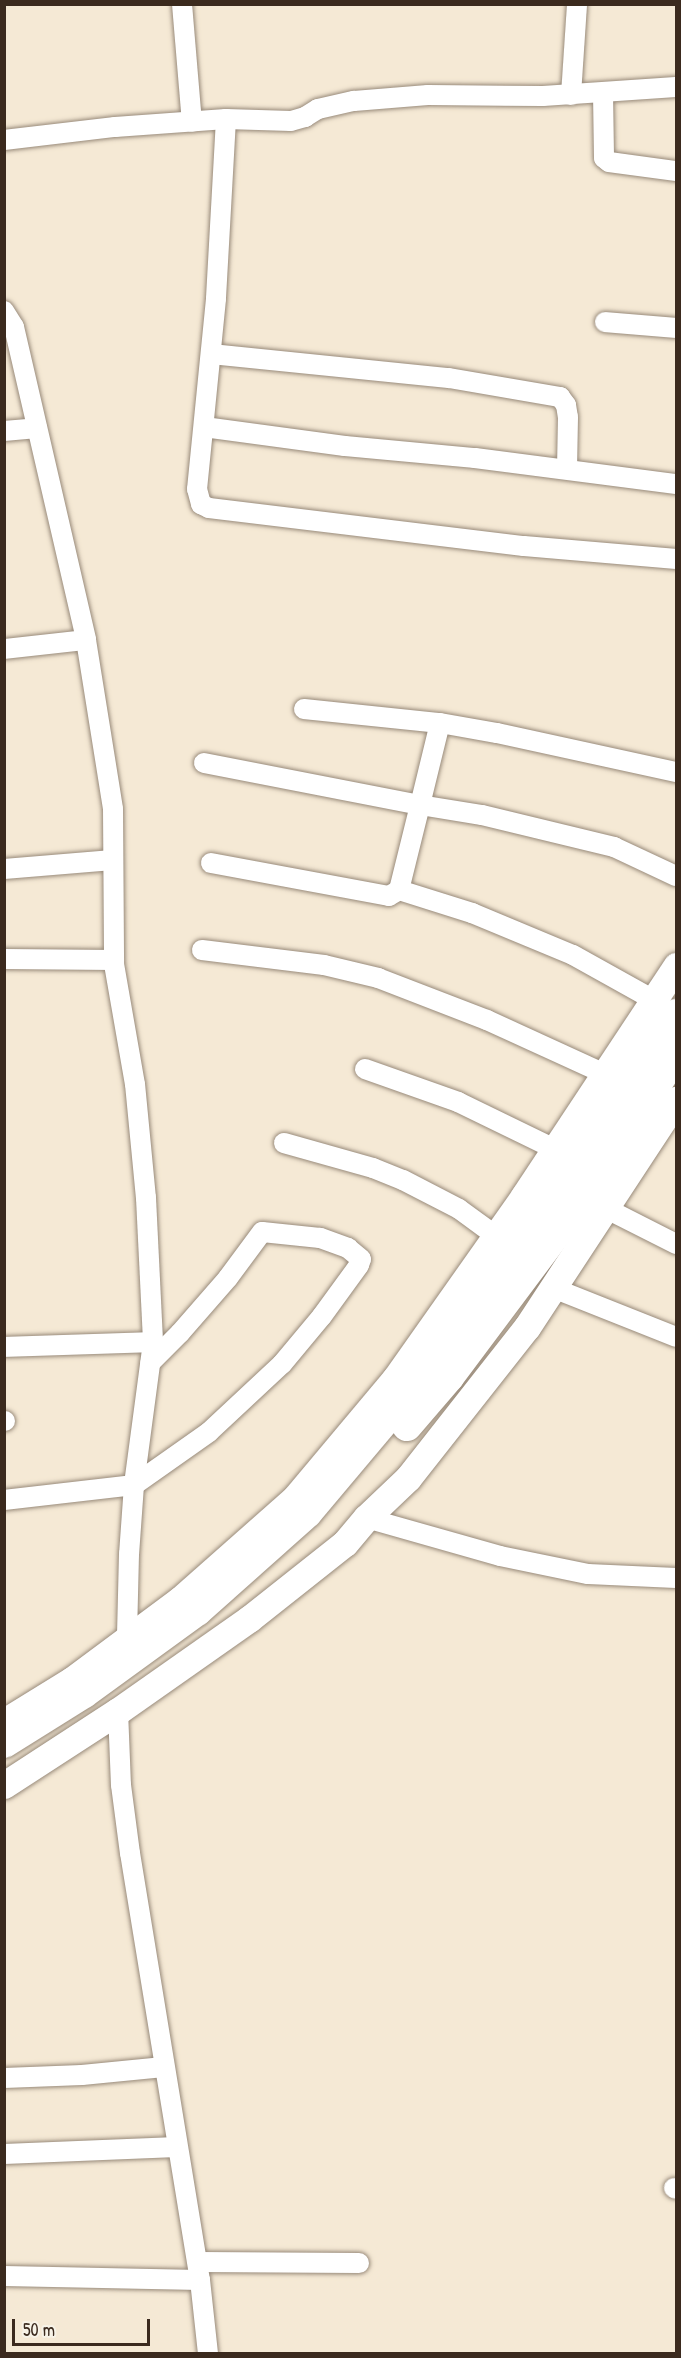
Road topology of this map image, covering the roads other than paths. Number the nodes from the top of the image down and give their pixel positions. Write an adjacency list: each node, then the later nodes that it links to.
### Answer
1 (182, 4): 7 (street)
2 (577, 4): 5 (street)
3 (676, 87): 4 (street)
4 (603, 93): 5 (street); 9 (street)
5 (571, 95): 6 (street)
6 (226, 119): 7 (street); 13 (street)
7 (192, 122): 8 (street)
8 (4, 140)
9 (676, 171)
10 (4, 311): 15 (street)
11 (604, 322): 12 (street)
12 (676, 328)
13 (211, 354): 14 (street); 17 (street)
14 (204, 427): 17 (street); 19 (street)
15 (37, 428): 16 (street); 20 (street)
16 (4, 431)
17 (567, 469): 18 (street)
18 (676, 484)
19 (676, 559)
20 (86, 640): 21 (street); 27 (street)
21 (4, 649)
22 (303, 710): 23 (street)
23 (440, 723): 25 (street); 26 (street)
24 (204, 763): 26 (street)
25 (676, 772)
26 (420, 805): 30 (street); 31 (street)
27 (113, 860): 29 (street); 34 (street)
28 (211, 863): 31 (street)
29 (4, 869)
30 (676, 876)
31 (399, 890): 36 (street)
32 (202, 950): 39 (street)
33 (4, 959): 34 (street)
34 (114, 960): 48 (street)
35 (676, 966): 36 (main road)
36 (665, 1007): 39 (main road); 58 (main road)
37 (676, 1055): 59 (main road)
38 (365, 1070): 42 (street)
39 (605, 1074): 42 (main road)
40 (676, 1100): 43 (main road)
41 (284, 1143): 44 (street)
42 (555, 1149): 44 (main road)
43 (605, 1208): 45 (street); 46 (main road)
44 (496, 1236): 55 (main road)
45 (676, 1244)
46 (553, 1288): 47 (street); 53 (main road)
47 (676, 1337)
48 (153, 1342): 49 (street); 50 (street)
49 (4, 1347)
50 (150, 1363): 51 (street); 51 (street)
51 (134, 1485): 52 (street); 55 (street)
52 (4, 1500)
53 (366, 1518): 54 (street); 56 (main road)
54 (676, 1578)
55 (127, 1638): 57 (main road)
56 (118, 1711): 60 (main road); 61 (street)
57 (4, 1722)
58 (4, 1743)
59 (4, 1762)
60 (4, 1785)
61 (165, 2067): 62 (street); 63 (street)
62 (4, 2078)
63 (177, 2147): 64 (street); 66 (street)
64 (4, 2154)
65 (359, 2263): 66 (street)
66 (199, 2271): 67 (street); 68 (street)
67 (4, 2276)
68 (208, 2354)

